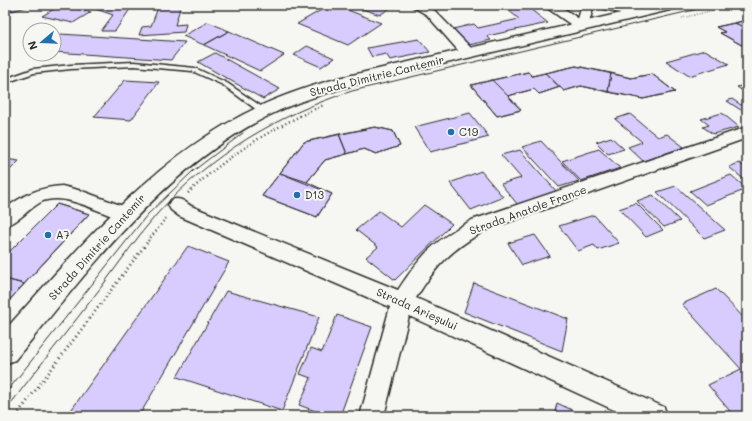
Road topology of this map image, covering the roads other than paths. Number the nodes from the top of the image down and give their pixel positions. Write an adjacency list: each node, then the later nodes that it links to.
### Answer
1 (416, 5): 8 (street)
2 (550, 5): 7 (main road)
3 (588, 5): 7 (street)
4 (602, 5): 5 (street)
5 (643, 12): 6 (main road, Strada Dimitrie Cantemir); 7 (main road, Strada Dimitrie Cantemir)
6 (676, 12)
7 (582, 26): 8 (main road, Strada Dimitrie Cantemir)
8 (468, 53): 10 (main road, Strada Dimitrie Cantemir)
9 (5, 81): 10 (lane)
10 (264, 111): 13 (main road, Strada Dimitrie Cantemir)
11 (747, 132): 15 (street, Strada Anatole France)
12 (177, 205): 15 (street, Strada Arieșului)
13 (125, 214): 14 (street); 16 (main road, Strada Dimitrie Cantemir)
14 (5, 220)
15 (402, 302): 17 (street, Strada Anatole France); 18 (street, Strada Arieșului)
16 (5, 350)
17 (372, 416)
18 (655, 416)

